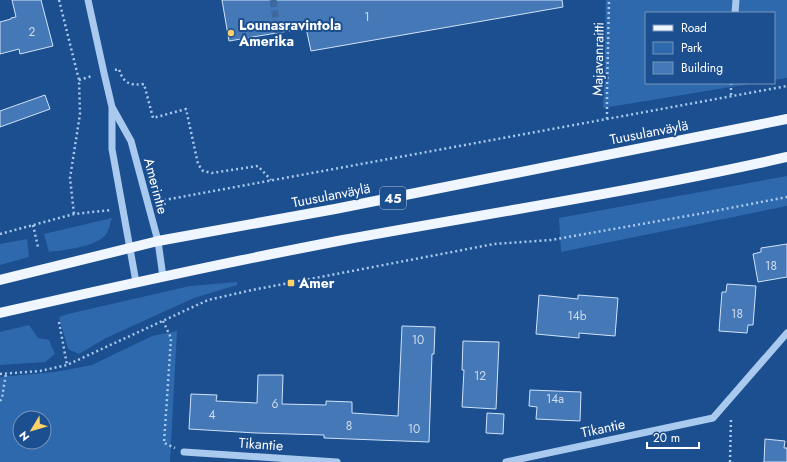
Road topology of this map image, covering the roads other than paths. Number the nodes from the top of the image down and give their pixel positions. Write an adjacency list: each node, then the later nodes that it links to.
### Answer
1 (88, 0): 4 (street, Amerintie)
2 (736, 0): 3 (street)
3 (735, 12)
4 (112, 107): 7 (street, Amerintie); 8 (street, Amerintie)
5 (787, 119): 7 (main road, Tuusulanväylä / 45)
6 (787, 157): 9 (main road, 45)
7 (158, 241): 8 (main road, Tuusulanväylä / 45); 9 (street, Amerintie)
8 (130, 248): 10 (main road, Tuusulanväylä / 45); 11 (street, Amerintie)
9 (163, 277): 11 (main road, 45)
10 (0, 280)
11 (136, 282): 12 (main road, 45)
12 (0, 313)
13 (787, 333): 16 (street, Tikantie)
14 (184, 452): 15 (street, Tikantie)
15 (337, 462)
16 (506, 462)

